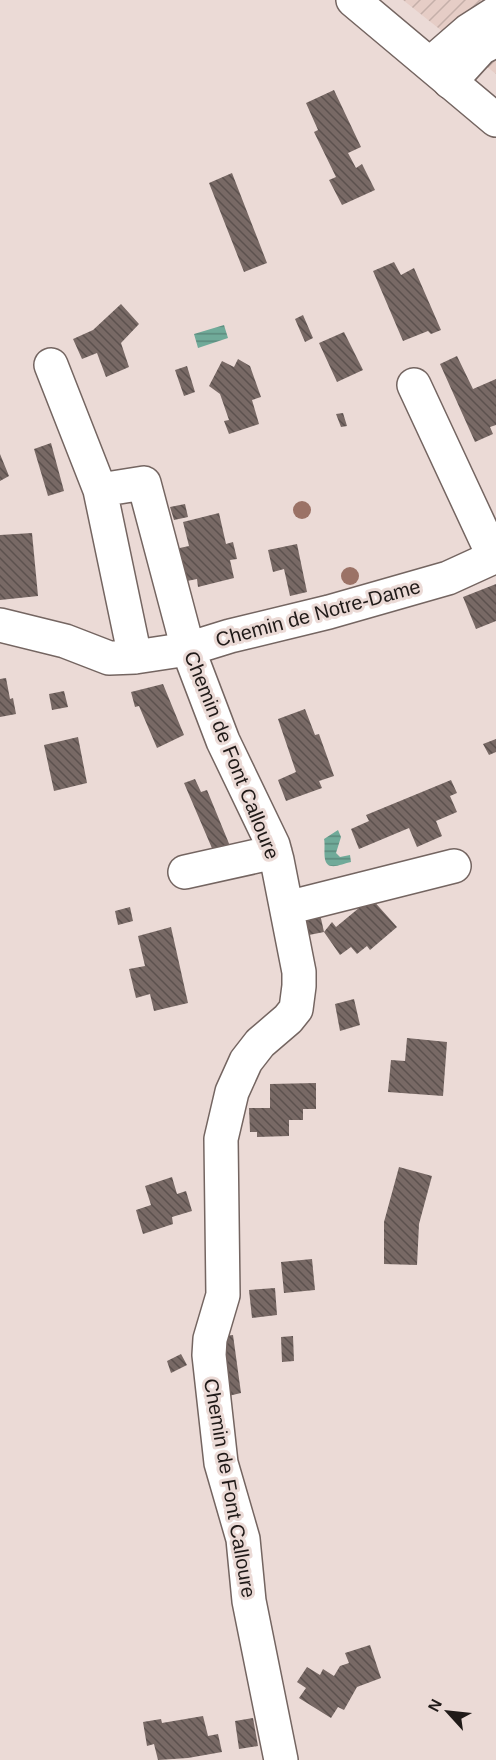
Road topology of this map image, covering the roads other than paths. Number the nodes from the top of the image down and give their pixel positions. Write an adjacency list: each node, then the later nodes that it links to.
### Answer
1 (353, 0): 4 (street)
2 (496, 13): 4 (street)
3 (496, 40): 4 (street)
4 (440, 73): 5 (street)
5 (496, 120)
6 (51, 365): 8 (street)
7 (414, 385): 10 (street, Chemin de Notre-Dame)
8 (100, 490): 10 (street, Chemin de Font Calloure); 11 (street)
9 (0, 625): 11 (street, Chemin de Notre-Dame)
10 (188, 649): 11 (street, Chemin de Notre-Dame); 12 (street, Chemin de Font Calloure)
11 (135, 657)
12 (275, 852): 14 (street); 15 (street, Chemin de Font Calloure)
13 (454, 866): 15 (street)
14 (185, 872)
15 (287, 908): 16 (street, Chemin de Font Calloure)
16 (281, 1760)

